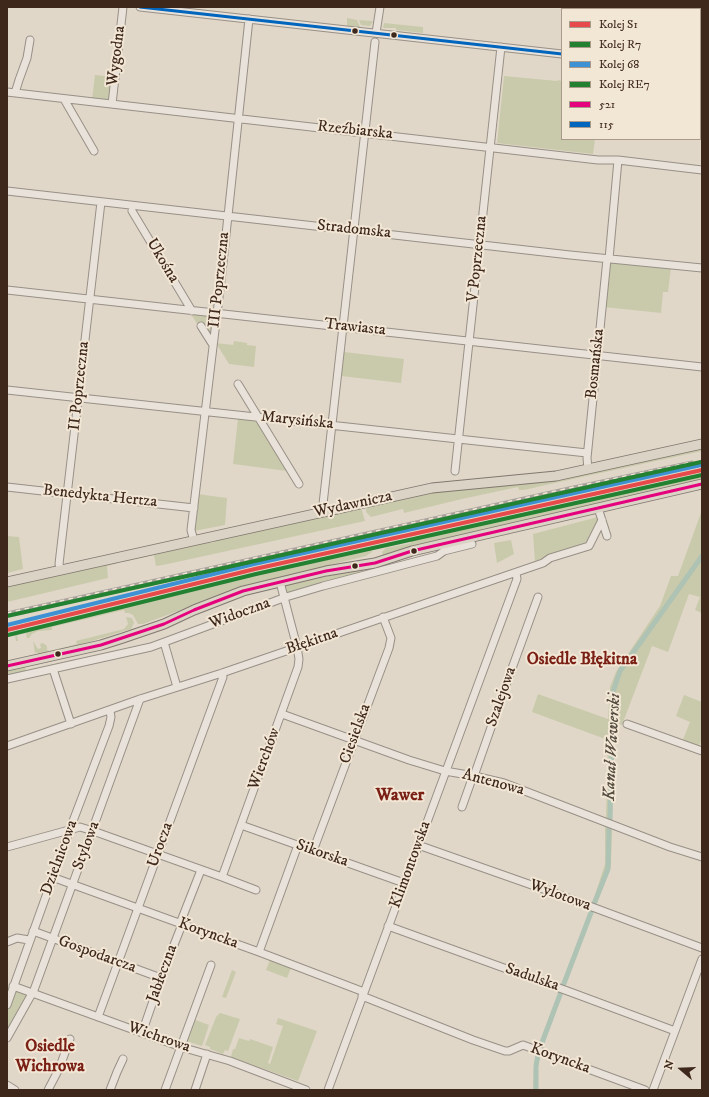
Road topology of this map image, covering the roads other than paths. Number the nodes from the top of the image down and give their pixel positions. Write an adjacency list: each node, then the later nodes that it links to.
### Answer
1 (123, 7): 13 (street, Wygodna)
2 (140, 7): 4 (street)
3 (380, 7): 5 (street)
4 (249, 19): 5 (street); 14 (street, III Poprzeczna)
5 (376, 32): 8 (street)
6 (30, 40): 11 (street)
7 (375, 42): 15 (street)
8 (501, 47): 9 (street); 16 (street, V Poprzeczna)
9 (561, 54)
10 (7, 92): 11 (street, Rzeźbiarska)
11 (15, 93): 12 (street, Rzeźbiarska)
12 (64, 99): 13 (street, Rzeźbiarska); 17 (street)
13 (112, 104): 14 (street, Rzeźbiarska)
14 (238, 118): 15 (street, Rzeźbiarska); 23 (street, III Poprzeczna)
15 (365, 132): 16 (street, Rzeźbiarska); 24 (street)
16 (491, 146): 18 (street, Rzeźbiarska); 25 (street, V Poprzeczna)
17 (94, 151)
18 (618, 160): 19 (street, Rzeźbiarska); 26 (street, Bosmańska)
19 (702, 170)
20 (7, 191): 21 (street, Stradomska)
21 (101, 202): 22 (street, Stradomska); 29 (street, II Poprzeczna)
22 (130, 208): 23 (street, Stradomska); 30 (street, Ukośna)
23 (227, 216): 24 (street, Stradomska); 31 (street, III Poprzeczna)
24 (354, 230): 25 (street, Stradomska); 33 (street)
25 (480, 244): 26 (street, Stradomska); 34 (street, V Poprzeczna)
26 (608, 259): 27 (street, Stradomska); 36 (street, Bosmańska)
27 (702, 268)
28 (7, 290): 29 (street, Trawiasta)
29 (90, 300): 30 (street, Trawiasta); 40 (street, II Poprzeczna)
30 (192, 311): 31 (street, Trawiasta)
31 (216, 314): 33 (street, Trawiasta); 35 (street, III Poprzeczna)
32 (200, 326): 35 (street)
33 (343, 327): 34 (street, Trawiasta); 43 (street)
34 (469, 341): 36 (street, Trawiasta); 44 (street, V Poprzeczna)
35 (213, 345): 41 (street, III Poprzeczna)
36 (597, 356): 37 (street, Trawiasta); 46 (street, Bosmańska)
37 (702, 366)
38 (238, 384): 42 (street)
39 (7, 390): 40 (street, Marysińska)
40 (79, 397): 41 (street, Marysińska); 52 (street, II Poprzeczna)
41 (204, 411): 42 (street, Marysińska); 53 (street, III Poprzeczna)
42 (258, 417): 43 (street, Marysińska); 49 (street)
43 (332, 425): 44 (street, Marysińska); 55 (street)
44 (459, 439): 46 (street, Marysińska); 48 (street, V Poprzeczna)
45 (702, 444): 47 (main road, Wydawnicza)
46 (588, 453): 47 (street, Bosmańska)
47 (588, 469): 55 (main road, Wydawnicza)
48 (455, 471)
49 (299, 484)
50 (702, 484): 54 (main road, Widoczna)
51 (7, 487): 52 (street, Benedykta Hertza)
52 (68, 494): 53 (street, Benedykta Hertza); 60 (street, II Poprzeczna)
53 (194, 508): 58 (street, III Poprzeczna)
54 (598, 508): 56 (street); 63 (main road, Widoczna)
55 (324, 512): 58 (main road, Wydawnicza)
56 (602, 520): 57 (street); 61 (street, Błękitna)
57 (607, 536)
58 (194, 541): 60 (main road, Wydawnicza)
59 (472, 544): 65 (street, Widoczna)
60 (60, 570): 62 (main road, Wydawnicza)
61 (516, 573): 66 (street, Błękitna); 82 (street, Klimontowska)
62 (7, 582)
63 (280, 582): 65 (street, Wierchów); 69 (main road, Widoczna)
64 (538, 597): 83 (street, Szalejowa)
65 (284, 598): 67 (street, Widoczna); 68 (street, Wierchów)
66 (383, 617): 68 (street, Błękitna); 79 (street, Ciesielska)
67 (164, 642): 70 (street, Widoczna); 73 (street)
68 (297, 647): 71 (street, Błękitna); 76 (street, Wierchów)
69 (7, 666)
70 (53, 669): 72 (street, Widoczna); 77 (street)
71 (222, 673): 73 (street, Błękitna); 92 (street, Urocza)
72 (7, 679)
73 (177, 687): 74 (street, Błękitna)
74 (140, 699): 75 (street, Błękitna); 87 (street, Stylowa)
75 (110, 711): 77 (street, Błękitna); 86 (street, Dzielnicowa)
76 (282, 714): 79 (street, Antenowa); 85 (street, Wierchów)
77 (71, 724): 80 (street, Błękitna)
78 (627, 724): 81 (street)
79 (354, 741): 82 (street, Antenowa); 91 (street, Ciesielska)
80 (7, 746)
81 (702, 751)
82 (445, 771): 83 (street, Antenowa); 89 (street, Klimontowska)
83 (474, 776): 84 (street, Szalejowa); 93 (street, Antenowa)
84 (462, 807)
85 (241, 825): 88 (street, Sikorska); 95 (street, Wierchów)
86 (70, 829): 87 (street); 90 (street); 96 (street, Dzielnicowa)
87 (93, 831): 92 (street); 98 (street, Stylowa)
88 (298, 845): 91 (street, Sikorska); 108 (street)
89 (418, 845): 97 (street, Klimontowska); 107 (street, Wylotowa)
90 (7, 847)
91 (313, 851): 97 (street, Sikorska)
92 (158, 854): 94 (street); 100 (street, Urocza)
93 (702, 857)
94 (201, 870): 95 (street); 101 (street, Jabłeczna)
95 (223, 874): 99 (street)
96 (52, 877): 98 (street, Koryncka); 103 (street, Dzielnicowa)
97 (404, 883): 102 (street, Klimontowska)
98 (73, 885): 100 (street, Koryncka); 104 (street, Stylowa)
99 (256, 890)
100 (138, 909): 101 (street, Koryncka); 110 (street, Urocza)
101 (181, 924): 108 (street, Koryncka); 112 (street, Jabłeczna)
102 (388, 926): 115 (street, Klimontowska); 118 (street, Sadulska)
103 (33, 931): 104 (street, Gospodarcza); 105 (street, Dzielnicowa)
104 (53, 938): 110 (street, Gospodarcza); 114 (street, Stylowa)
105 (29, 940): 106 (street); 113 (street, Dzielnicowa)
106 (7, 942)
107 (702, 948)
108 (259, 952): 115 (street, Koryncka)
109 (702, 959): 118 (street)
110 (118, 962): 112 (street, Gospodarcza); 117 (street, Urocza)
111 (211, 965): 122 (street)
112 (161, 978): 119 (street, Jabłeczna)
113 (13, 986): 114 (street, Wichrowa); 116 (street, Dzielnicowa)
114 (32, 993): 117 (street, Wichrowa); 120 (street, Stylowa)
115 (363, 994): 132 (street, Klimontowska); 133 (street, Koryncka)
116 (7, 1005)
117 (98, 1017): 119 (street, Wichrowa)
118 (675, 1031): 134 (street)
119 (142, 1033): 122 (street, Wichrowa)
120 (7, 1038)
121 (70, 1039): 127 (street)
122 (181, 1047): 123 (street, Wichrowa); 129 (street)
123 (207, 1054): 130 (street); 131 (street, Wichrowa)
124 (123, 1059): 128 (street)
125 (7, 1085): 126 (street)
126 (15, 1090)
127 (48, 1090)
128 (110, 1090)
129 (165, 1090)
130 (194, 1090)
131 (306, 1090)
132 (328, 1090)
133 (645, 1090)
134 (654, 1090)

